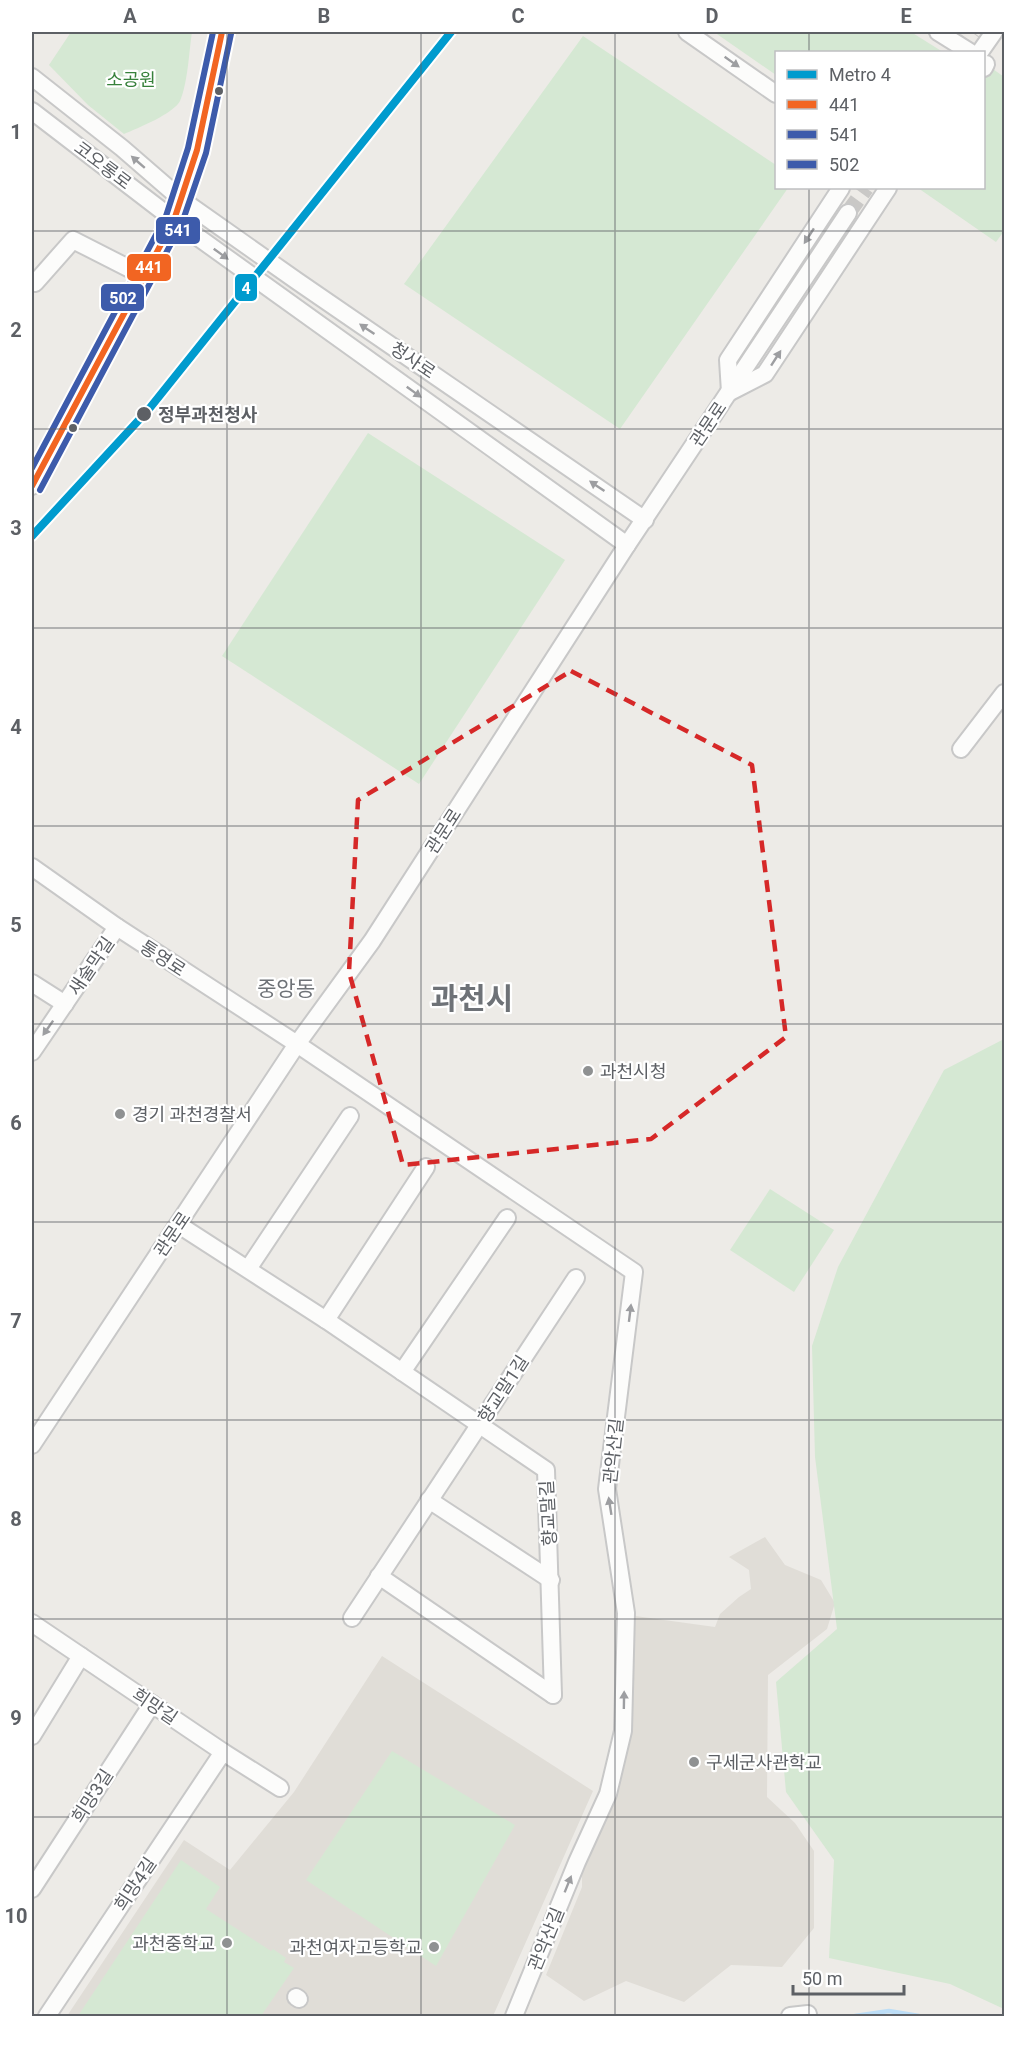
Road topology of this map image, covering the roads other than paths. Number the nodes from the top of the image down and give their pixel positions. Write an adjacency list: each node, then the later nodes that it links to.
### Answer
1 (222, 32): 12 (street)
2 (687, 32): 8 (street, one-way to 8)
3 (994, 32): 6 (street)
4 (944, 33): 5 (street)
5 (969, 51)
6 (985, 56)
7 (32, 77): 12 (street, 청사로, one-way to 7)
8 (775, 93)
9 (32, 111): 14 (street, 코오롱로)
10 (840, 189): 17 (street, one-way to 17)
11 (887, 189): 17 (street, one-way to 11)
12 (182, 200): 14 (street); 19 (street, 청사로, one-way to 12)
13 (848, 213): 17 (street, 관문로)
14 (174, 220): 15 (street); 20 (street, 청사로, one-way to 20)
15 (144, 276): 16 (street); 18 (street)
16 (32, 281)
17 (730, 392): 19 (street, 관문로)
18 (34, 475)
19 (645, 520): 20 (street, 관문로)
20 (627, 545): 27 (street, 관문로)
21 (1005, 693): 22 (street)
22 (961, 749)
23 (32, 867): 24 (street, 통영로)
24 (117, 927): 26 (street, 새술막길); 27 (street, 통영로)
25 (32, 983): 26 (street, 새술막길)
26 (65, 1004): 28 (street, 새술막길, one-way to 28)
27 (297, 1044): 32 (street, 관문로); 52 (street, 관악산길, one-way to 27)
28 (32, 1052)
29 (350, 1116): 33 (street)
30 (426, 1167): 35 (street)
31 (507, 1218): 36 (street)
32 (179, 1225): 33 (street, 향교말길); 38 (street, 관문로)
33 (248, 1269): 35 (street, 향교말길)
34 (576, 1278): 37 (street, 향교말1길)
35 (326, 1320): 36 (street, 향교말길)
36 (402, 1372): 37 (street, 향교말길)
37 (480, 1424): 39 (street, 향교말1길); 41 (street, 향교말길)
38 (32, 1445)
39 (429, 1500): 40 (street, 향교말1길); 41 (street)
40 (379, 1576): 41 (street, 향교말길); 42 (street, 향교말1길)
41 (551, 1580)
42 (352, 1618)
43 (32, 1623): 44 (street, 희망길)
44 (81, 1656): 45 (street, 희망길); 46 (street)
45 (152, 1704): 47 (street, 희망길); 49 (street, 희망3길)
46 (32, 1736)
47 (223, 1752): 48 (street, 희망길); 51 (street, 희망4길)
48 (280, 1788)
49 (32, 1888)
50 (808, 2014): 53 (street)
51 (47, 2016)
52 (514, 2016)
53 (790, 2016)

